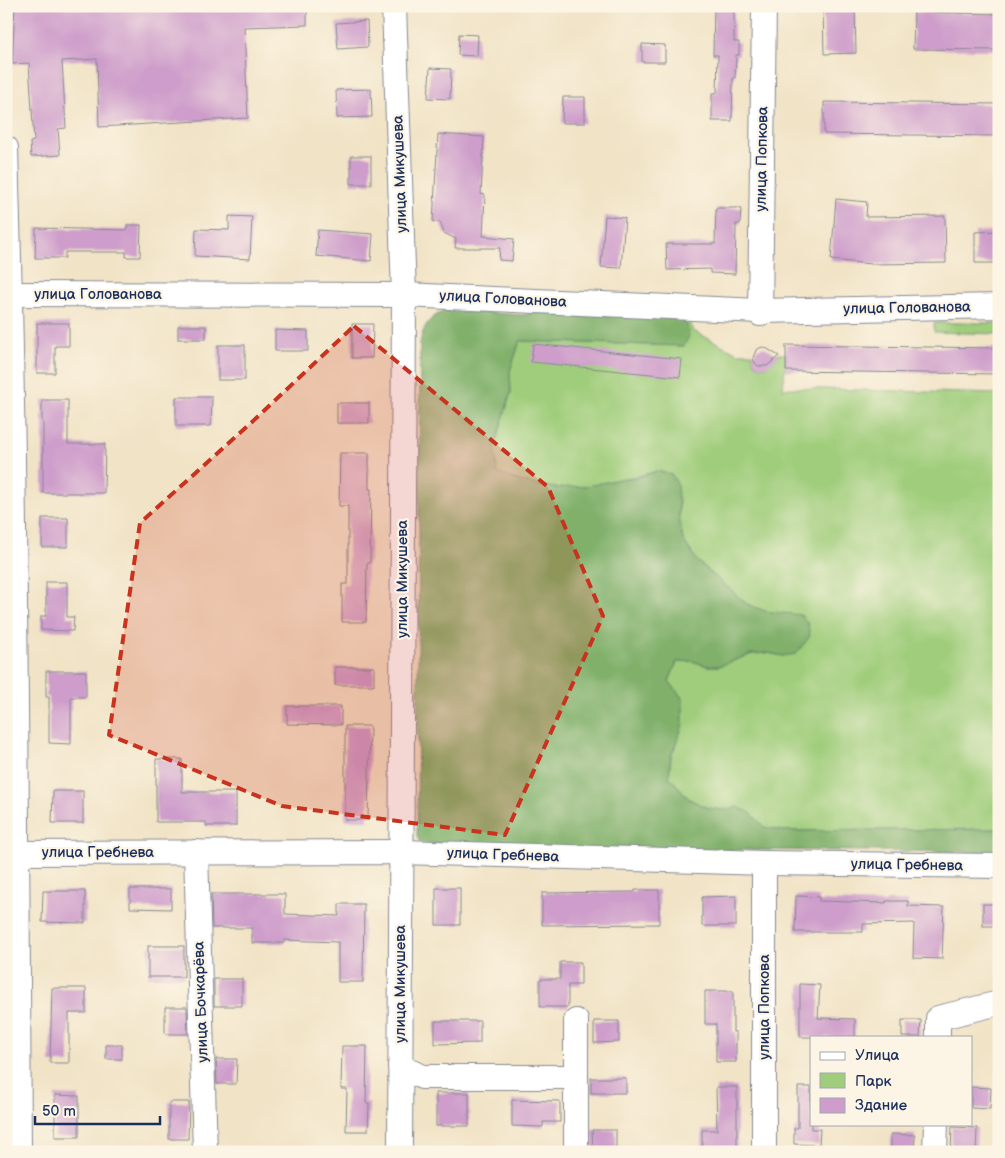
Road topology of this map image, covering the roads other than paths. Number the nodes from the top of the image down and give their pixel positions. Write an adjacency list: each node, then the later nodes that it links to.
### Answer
1 (394, 6): 5 (street, улица Микушева)
2 (764, 6): 7 (street, улица Попкова)
3 (6, 148): 4 (street)
4 (8, 294): 5 (street, улица Голованова); 10 (street)
5 (404, 295): 7 (street, улица Голованова); 9 (street, улица Микушева)
6 (999, 306): 7 (street, улица Голованова)
7 (760, 313)
8 (196, 852): 9 (street, улица Гребнева); 10 (street, улица Гребнева); 20 (street, улица Бочкарёва)
9 (401, 852): 11 (street, улица Гребнева); 16 (street, улица Микушева)
10 (12, 853): 19 (street)
11 (764, 863): 12 (street, улица Гребнева); 23 (street, улица Попкова)
12 (999, 866)
13 (999, 1004): 15 (street)
14 (576, 1021): 17 (street)
15 (938, 1036)
16 (400, 1066): 17 (street); 21 (street, улица Микушева)
17 (576, 1077): 22 (street)
18 (936, 1126): 24 (street)
19 (19, 1152)
20 (205, 1152)
21 (400, 1152)
22 (576, 1152)
23 (764, 1152)
24 (935, 1152)

